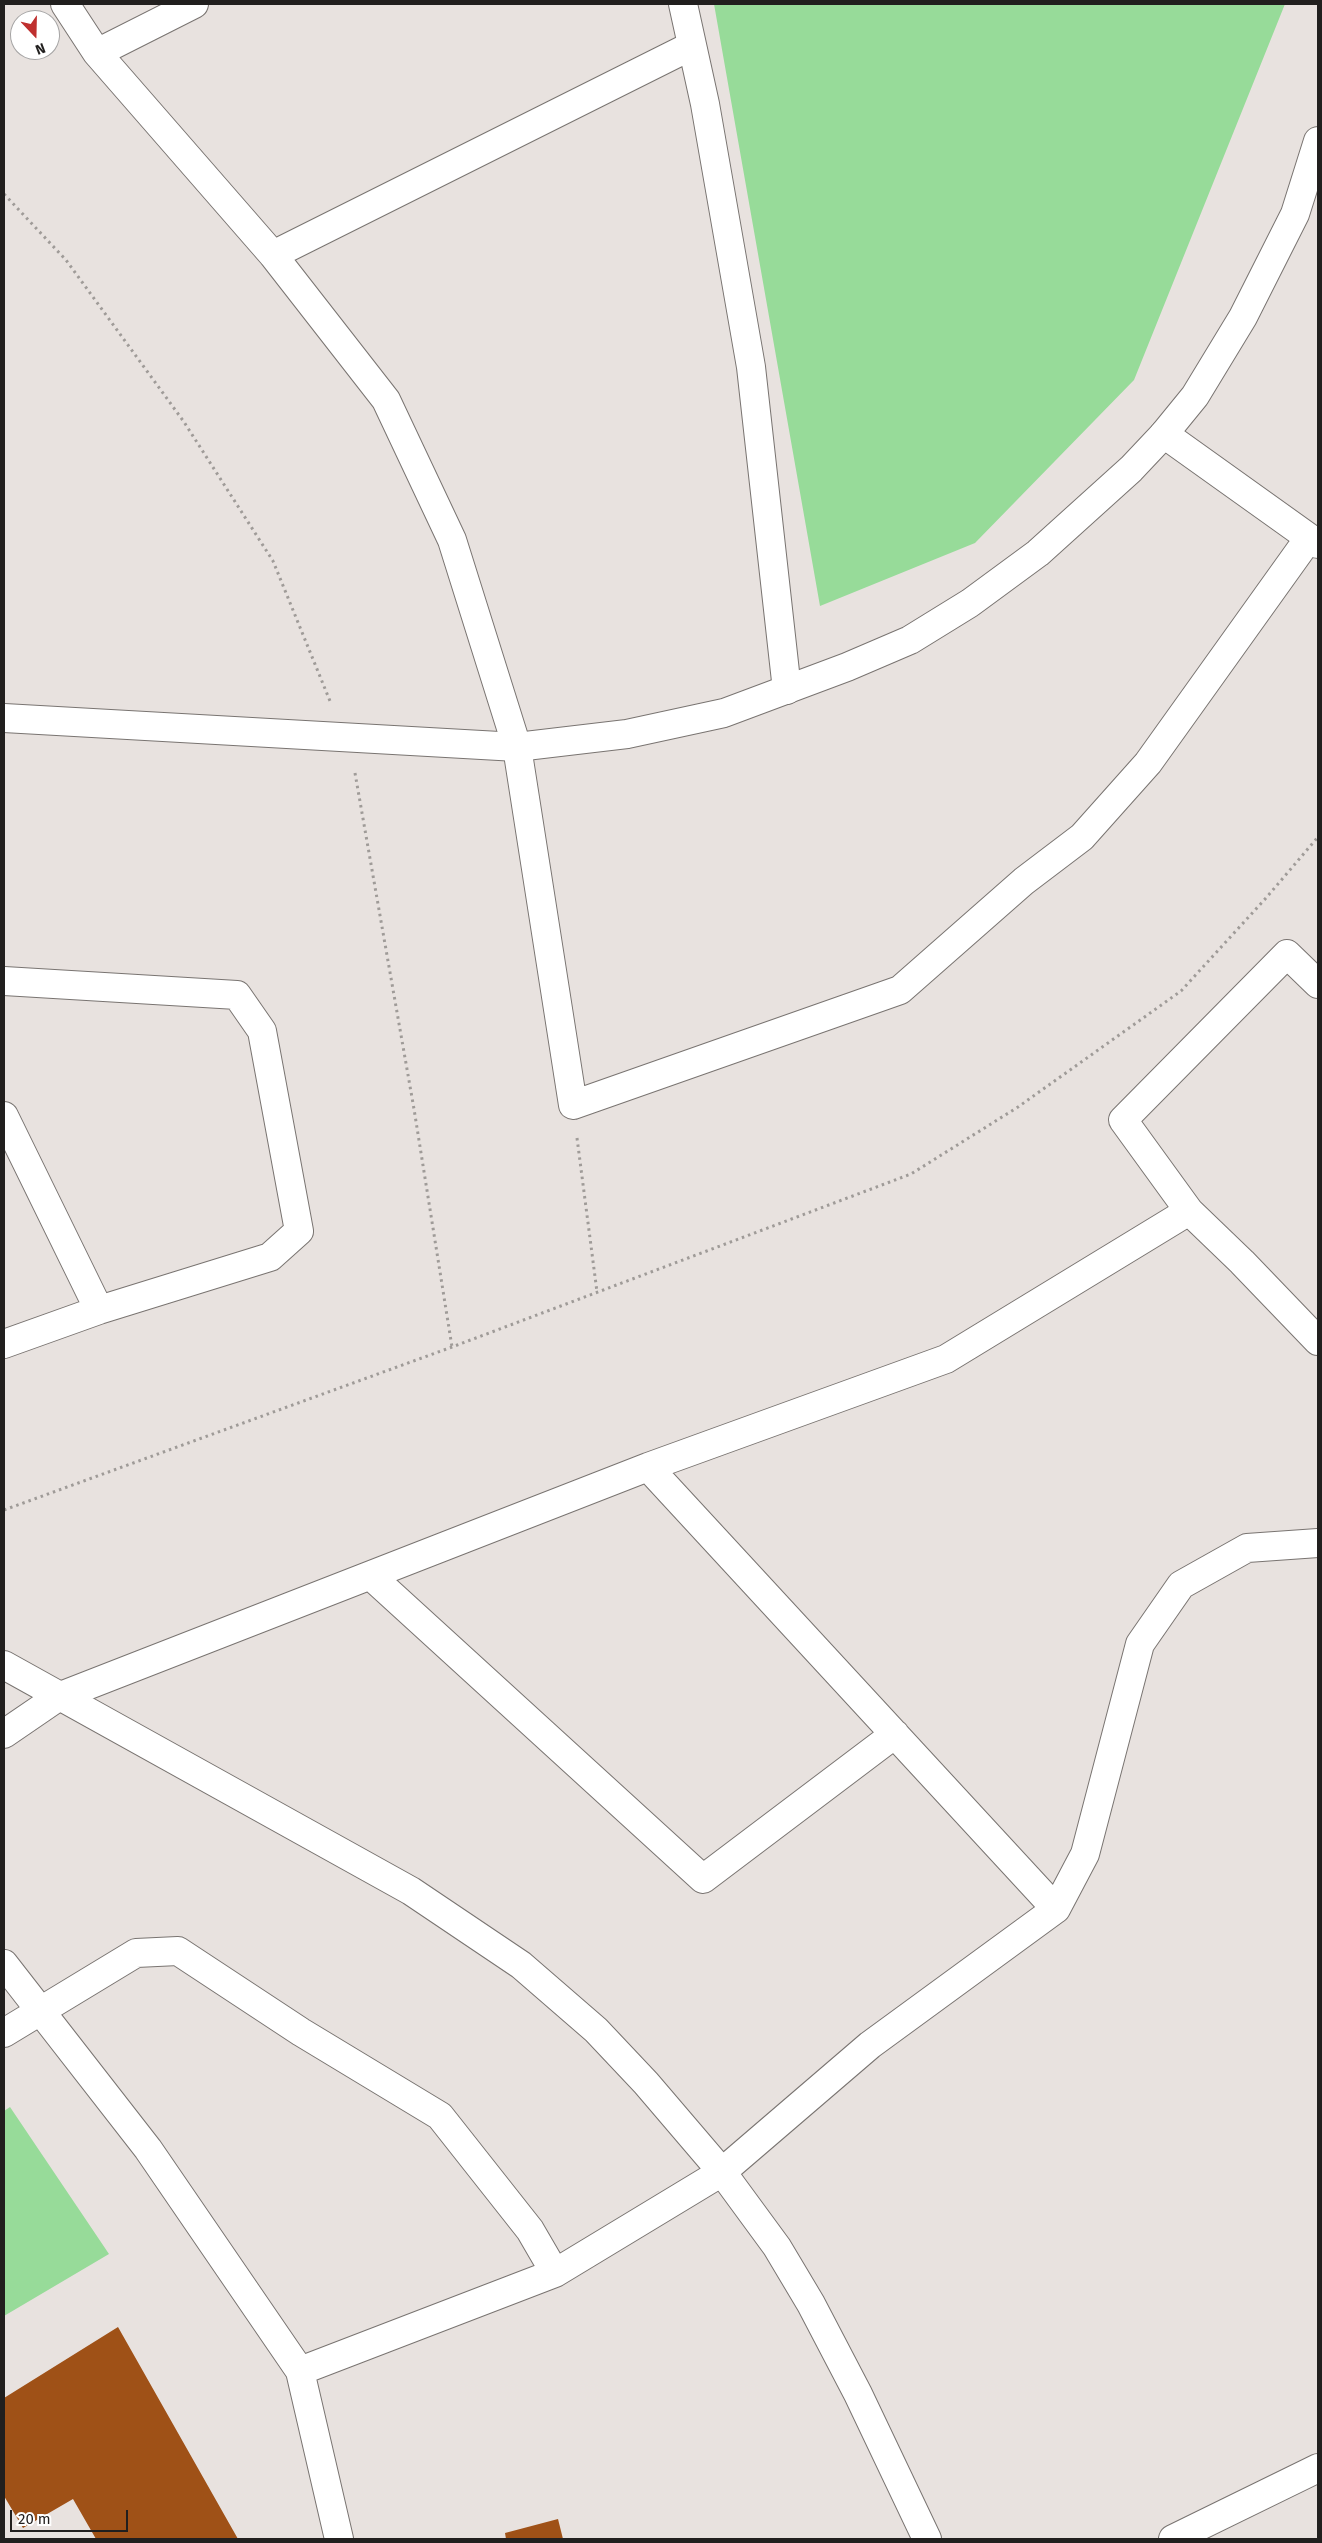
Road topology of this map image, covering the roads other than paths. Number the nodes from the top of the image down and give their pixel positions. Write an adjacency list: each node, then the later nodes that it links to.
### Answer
1 (66, 4): 5 (street)
2 (194, 4): 5 (street)
3 (683, 4): 4 (street)
4 (691, 46): 7 (street); 10 (street)
5 (97, 53): 7 (street)
6 (1318, 141): 8 (street)
7 (273, 255): 12 (street)
8 (1164, 434): 9 (street); 10 (street)
9 (1314, 541): 12 (street)
10 (787, 690): 12 (street)
11 (4, 718): 12 (street)
12 (517, 747)
13 (4, 981): 17 (street)
14 (1318, 984): 16 (street)
15 (4, 1116): 17 (street)
16 (1188, 1211): 18 (street); 20 (street)
17 (99, 1310): 19 (street)
18 (1318, 1341)
19 (4, 1344)
20 (648, 1467): 22 (street); 26 (street)
21 (1318, 1543): 27 (street)
22 (371, 1576): 24 (street); 26 (street)
23 (4, 1664): 24 (street)
24 (58, 1697): 25 (street); 31 (street)
25 (4, 1734)
26 (895, 1734): 27 (street)
27 (1056, 1909): 31 (street)
28 (4, 1964): 29 (street)
29 (40, 2009): 30 (street); 32 (street); 33 (street)
30 (4, 2033)
31 (722, 2172): 32 (street); 36 (street)
32 (555, 2273): 33 (street)
33 (300, 2371): 35 (street)
34 (1318, 2468): 37 (street)
35 (339, 2539)
36 (926, 2539)
37 (1173, 2539)

